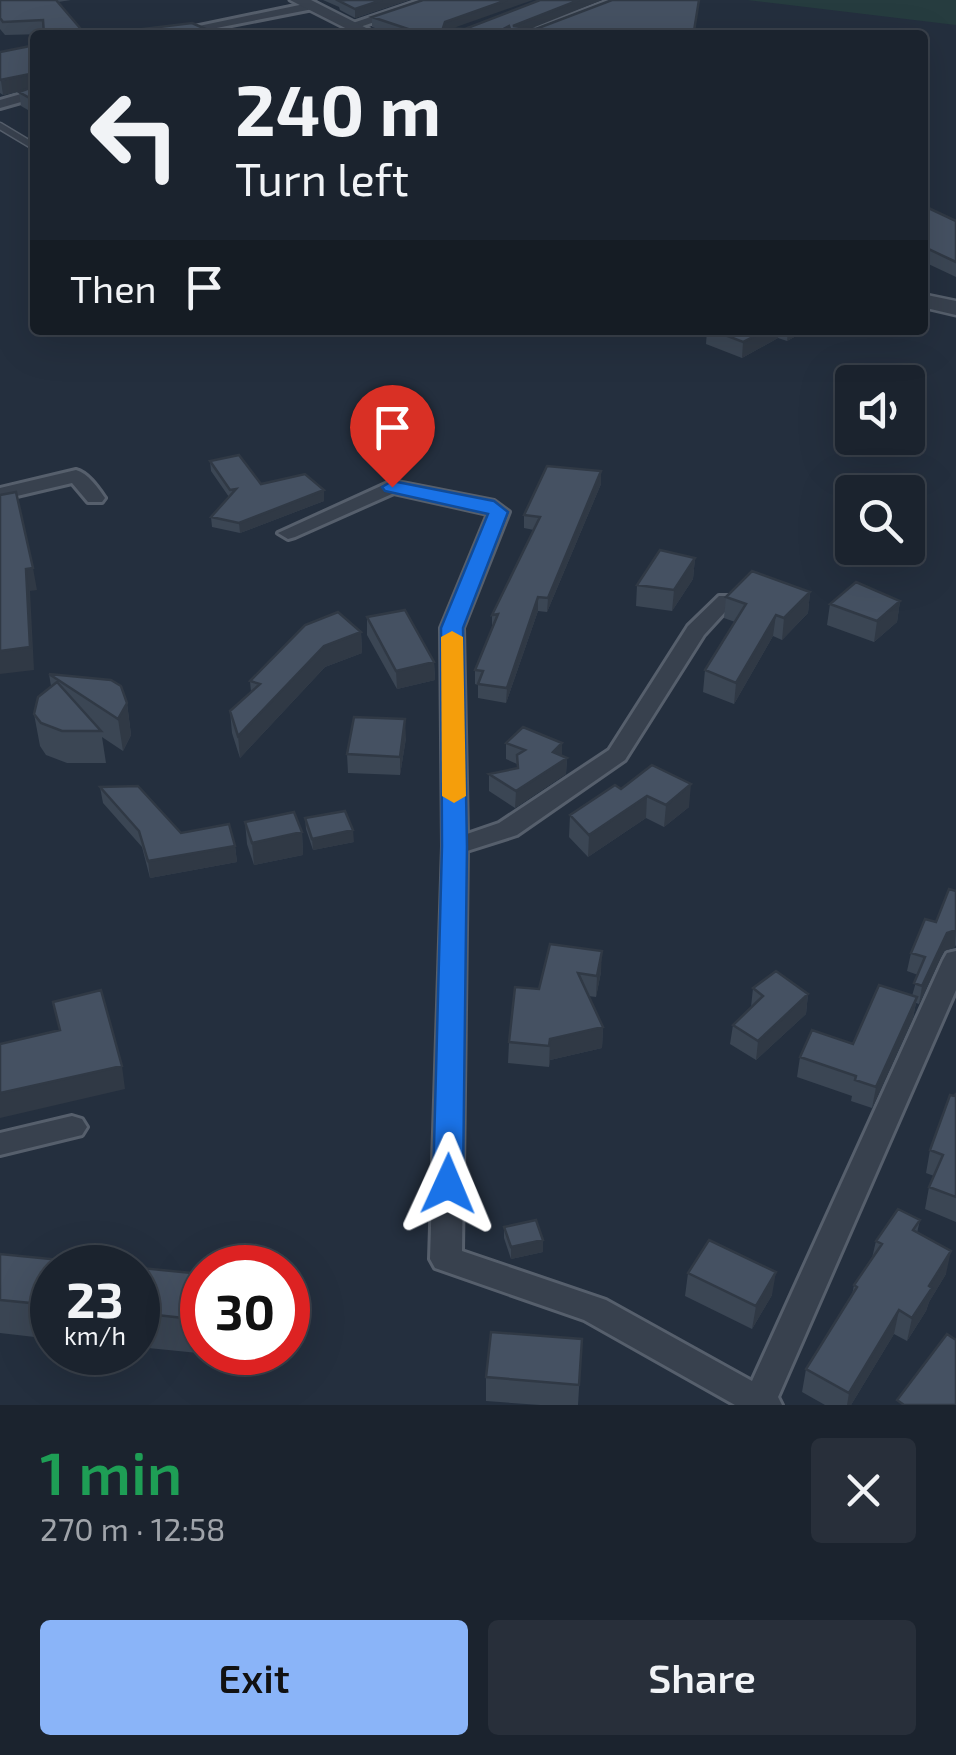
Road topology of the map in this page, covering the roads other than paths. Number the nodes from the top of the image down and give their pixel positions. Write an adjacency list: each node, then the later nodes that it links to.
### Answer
1 (433, 0): 4 (street)
2 (622, 0): 7 (street)
3 (306, 3): 4 (street); 5 (street)
4 (350, 26): 6 (street)
5 (184, 30)
6 (360, 30)
7 (537, 30)
8 (30, 95): 9 (street)
9 (0, 104)
10 (0, 126): 11 (lane)
11 (30, 144)
12 (928, 301): 13 (street)
13 (956, 308)
14 (0, 494): 15 (street)
15 (96, 498)
16 (288, 533): 18 (street)
17 (726, 600): 18 (street)
18 (455, 846): 22 (street)
19 (956, 960): 22 (street)
20 (72, 1126): 21 (street)
21 (0, 1144)
22 (762, 1403)

